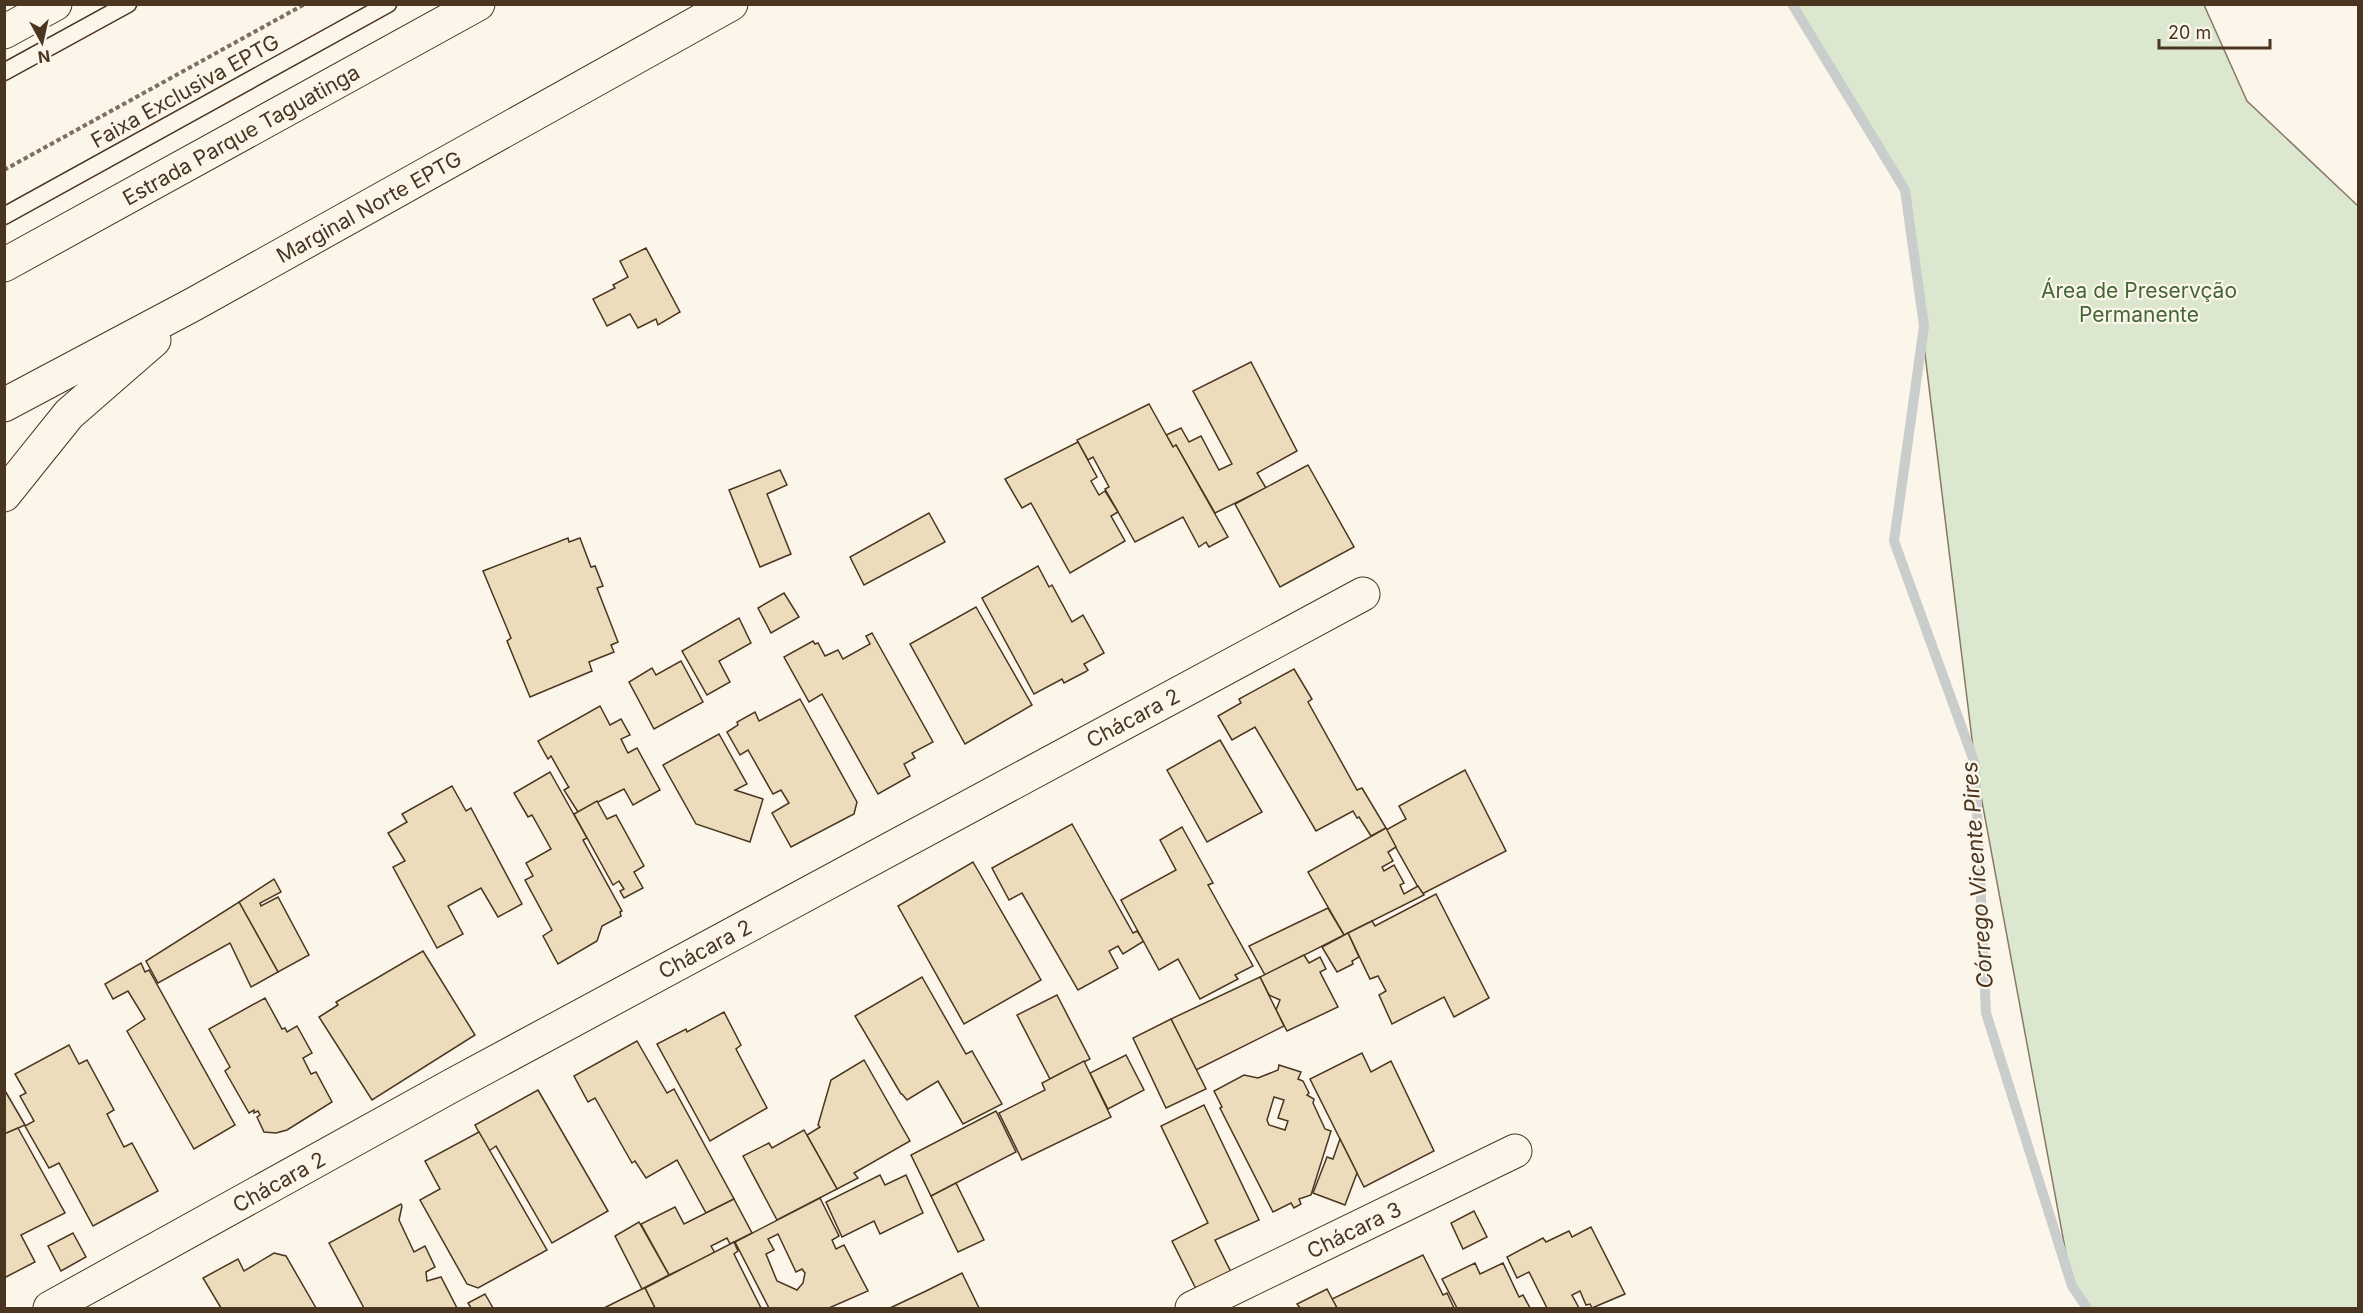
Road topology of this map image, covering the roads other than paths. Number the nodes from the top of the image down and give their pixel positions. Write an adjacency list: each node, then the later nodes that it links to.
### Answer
1 (55, 4): 6 (main road)
2 (128, 4): 7 (lane)
3 (388, 4): 8 (lane, Faixa Exclusiva EPTG)
4 (478, 4): 9 (main road, Estrada Parque Taguatinga)
5 (730, 4): 10 (main road, Marginal Norte EPTG)
6 (4, 32)
7 (4, 72)
8 (4, 216)
9 (4, 265)
10 (194, 304): 11 (main road, Marginal Norte EPTG); 12 (main road)
11 (4, 405)
12 (4, 495)
13 (1363, 594): 15 (main road, Chácara 2)
14 (1515, 1150): 16 (main road, Chácara 3)
15 (50, 1308)
16 (1192, 1308)

